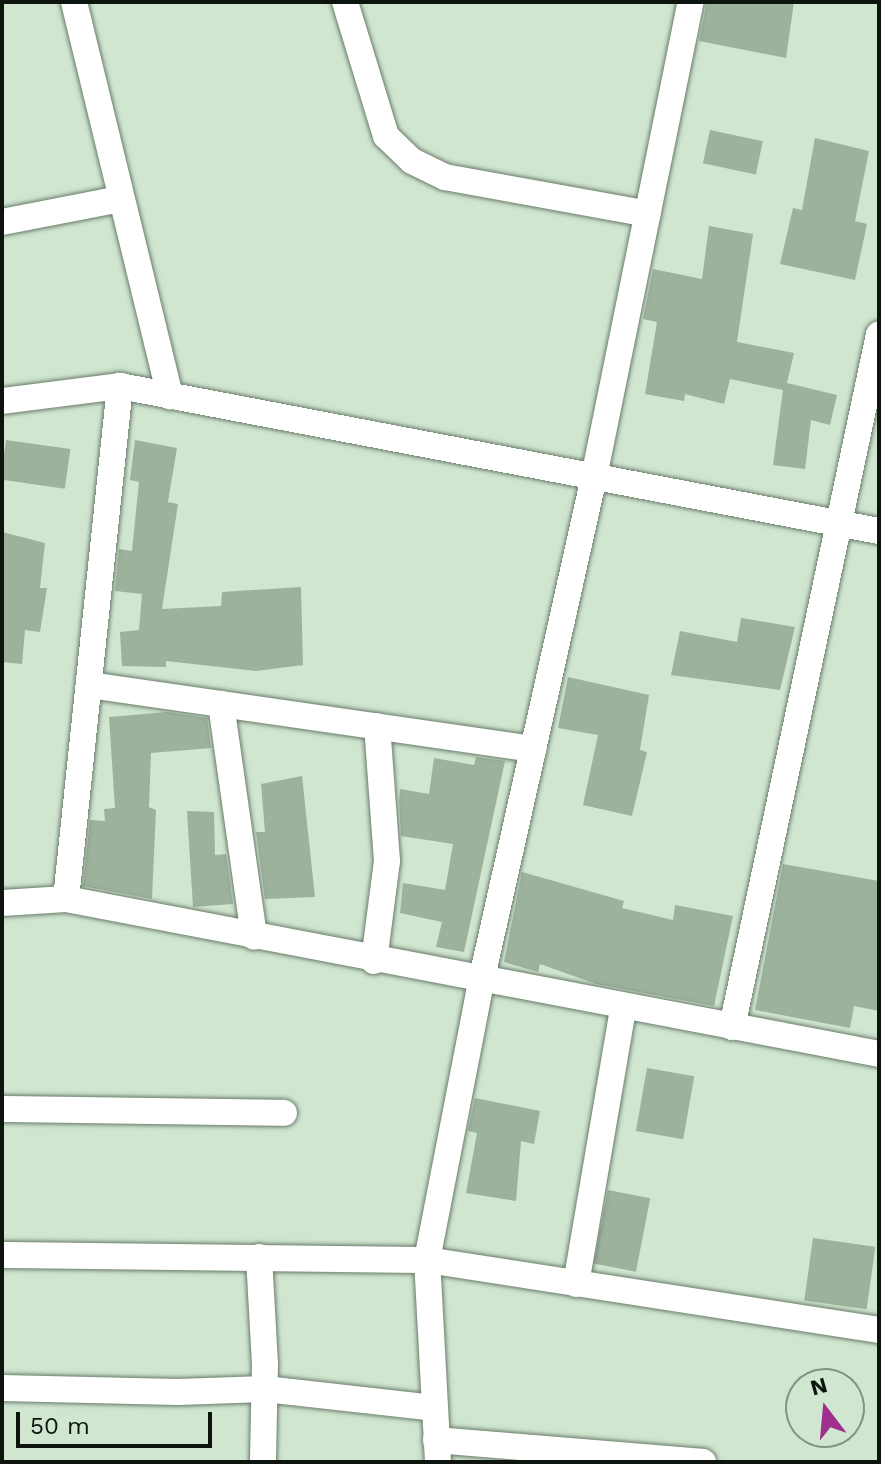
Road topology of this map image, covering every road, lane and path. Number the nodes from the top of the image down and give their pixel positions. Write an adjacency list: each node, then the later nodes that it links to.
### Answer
1 (74, 2): 4 (street)
2 (345, 2): 5 (street)
3 (691, 2): 5 (street)
4 (120, 199): 6 (street); 9 (street)
5 (648, 214): 11 (street)
6 (2, 222)
7 (879, 334): 12 (street)
8 (120, 386): 9 (street); 10 (street); 14 (street)
9 (170, 396): 11 (street)
10 (2, 401)
11 (594, 477): 12 (street); 17 (street)
12 (838, 523): 13 (street); 24 (street)
13 (879, 531)
14 (89, 685): 15 (street); 18 (street)
15 (221, 704): 16 (street); 20 (street)
16 (377, 726): 17 (street); 21 (street)
17 (533, 749): 22 (street)
18 (66, 899): 19 (street); 20 (street)
19 (2, 903)
20 (254, 937): 21 (street)
21 (374, 961): 22 (street)
22 (481, 982): 23 (street); 30 (street)
23 (623, 1008): 24 (street); 31 (street)
24 (732, 1027): 25 (street)
25 (879, 1054)
26 (2, 1109): 27 (street)
27 (284, 1113)
28 (2, 1255): 29 (street)
29 (259, 1257): 30 (street); 34 (street)
30 (427, 1260): 31 (street); 35 (street)
31 (576, 1284): 32 (street)
32 (879, 1330)
33 (2, 1388): 34 (street)
34 (265, 1389): 35 (street); 37 (street)
35 (434, 1408): 36 (street)
36 (437, 1451): 38 (street)
37 (263, 1462)
38 (703, 1462)

